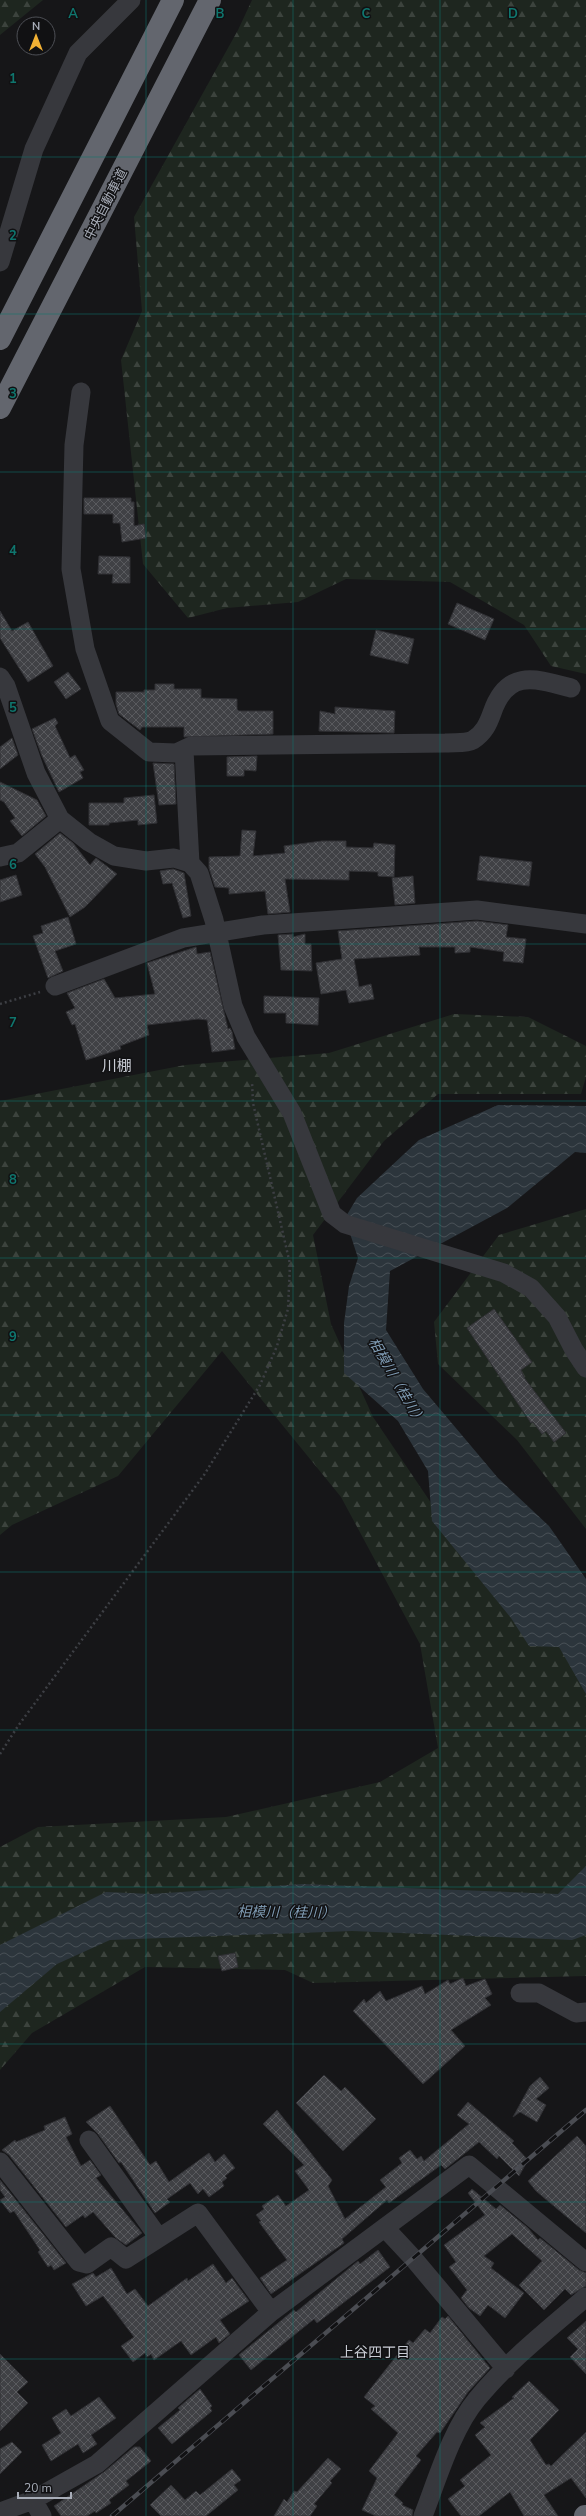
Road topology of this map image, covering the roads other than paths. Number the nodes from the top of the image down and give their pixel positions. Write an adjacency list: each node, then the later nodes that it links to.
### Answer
1 (131, 0): 4 (street)
2 (173, 0): 5 (highway)
3 (210, 0): 7 (highway, 中央自動車道)
4 (0, 262)
5 (0, 340)
6 (81, 392): 10 (street)
7 (0, 408)
8 (0, 677): 11 (street)
9 (571, 688): 10 (street)
10 (184, 750): 13 (street)
11 (60, 819): 12 (street); 13 (street)
12 (0, 857)
13 (190, 862): 15 (street)
14 (586, 924): 15 (street)
15 (217, 931): 16 (street); 17 (street)
16 (55, 986)
17 (586, 1368)
18 (520, 1994): 19 (street)
19 (586, 2012)
20 (89, 2140): 23 (street)
21 (0, 2162): 23 (street)
22 (385, 2228): 24 (street); 26 (street); 27 (street)
23 (159, 2238): 26 (street)
24 (586, 2262)
25 (586, 2297): 27 (street)
26 (271, 2312): 28 (street)
27 (506, 2369): 30 (street)
28 (38, 2508): 29 (street)
29 (0, 2512)
30 (423, 2516)

